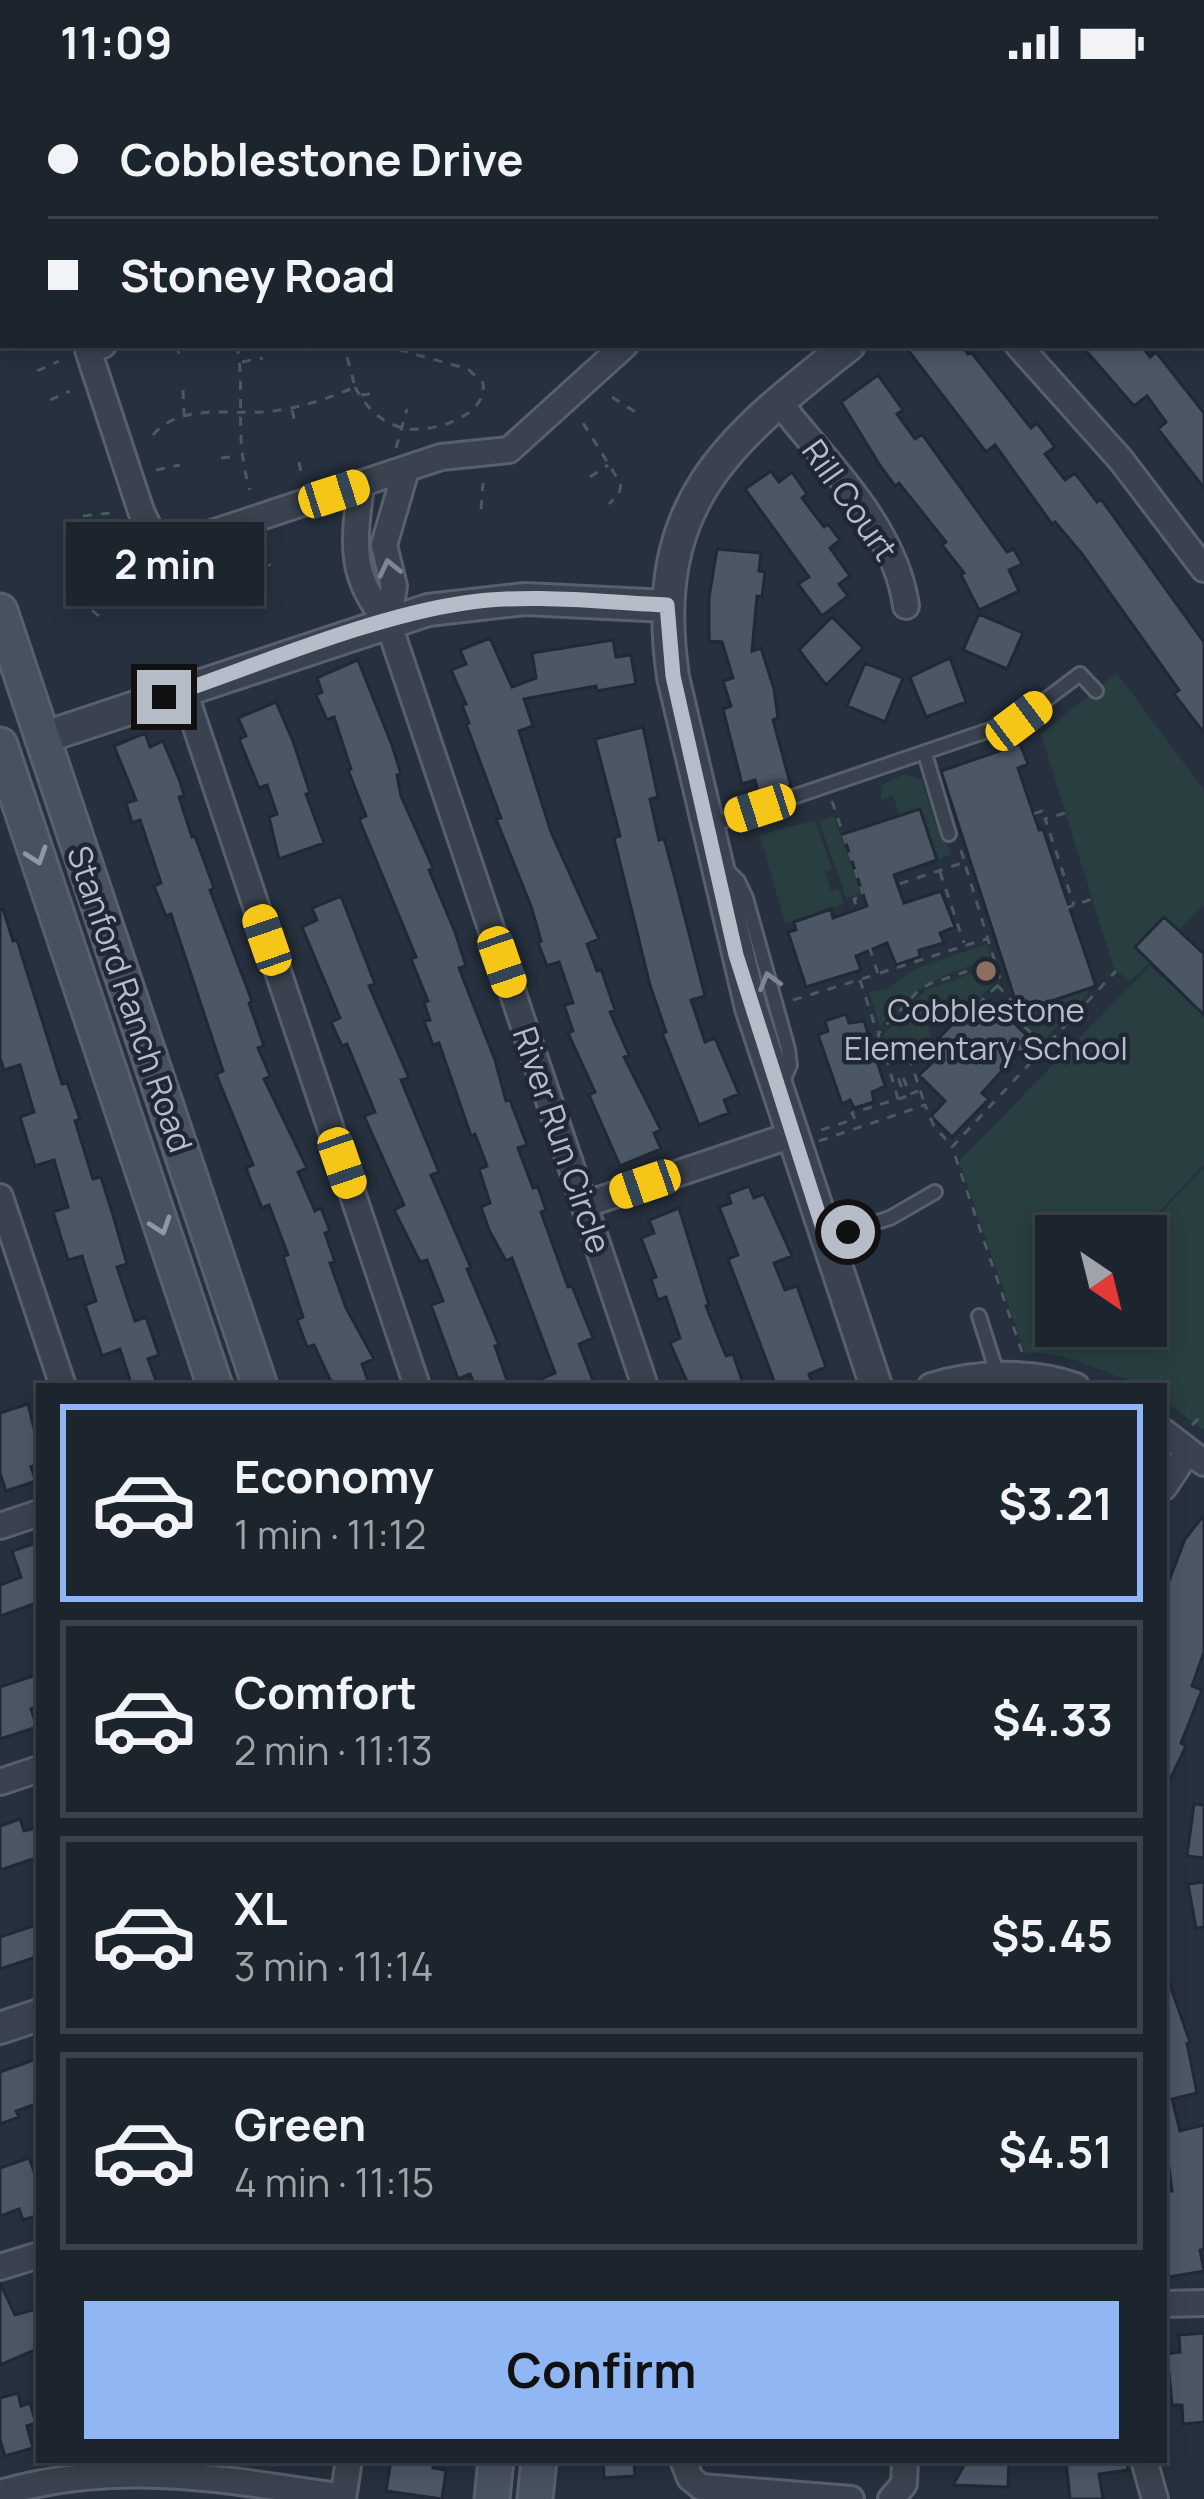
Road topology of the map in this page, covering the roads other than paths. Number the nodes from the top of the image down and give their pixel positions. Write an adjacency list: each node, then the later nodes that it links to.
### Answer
1 (94, 348): 7 (street)
2 (622, 348): 6 (street)
3 (845, 348): 5 (street)
4 (1021, 348): 8 (street)
5 (778, 401): 9 (street); 10 (street, Rill Court)
6 (398, 473): 7 (street); 12 (street, one-way to 6)
7 (361, 485): 12 (street)
8 (1204, 569)
9 (667, 605): 12 (street); 19 (street)
10 (906, 606)
11 (0, 611): 15 (main road, Stanford Ranch Road)
12 (388, 622): 13 (street); 23 (street, River Run Circle)
13 (184, 691): 15 (street); 31 (street)
14 (1096, 691): 17 (lane)
15 (42, 737): 16 (street); 30 (main road, Stanford Ranch Road)
16 (1, 749): 29 (main road, Stanford Ranch Road, one-way to 29)
17 (926, 754): 18 (lane); 19 (lane)
18 (950, 834)
19 (710, 841): 20 (street)
20 (808, 1136): 23 (street); 24 (street)
21 (935, 1192): 24 (lane)
22 (0, 1197): 25 (street)
23 (584, 1205): 32 (street, River Run Circle)
24 (826, 1238): 33 (street)
25 (10, 1260): 28 (street)
26 (979, 1316): 27 (lane)
27 (998, 1376): 34 (street); 35 (street)
28 (62, 1383)
29 (214, 1383)
30 (259, 1383)
31 (416, 1383)
32 (644, 1383)
33 (875, 1383)
34 (951, 1383)
35 (1065, 1383)
36 (1167, 1434): 37 (street)
37 (1194, 1447): 38 (street)
38 (1167, 1483)
39 (36, 1514): 40 (street)
40 (0, 1526)
41 (36, 1770): 42 (street)
42 (0, 1782)
43 (36, 2016): 44 (street)
44 (0, 2028)
45 (36, 2256): 46 (street)
46 (0, 2267)
47 (1204, 2303): 48 (street)
48 (1167, 2305)
49 (349, 2463): 56 (street)
50 (496, 2463): 57 (main road)
51 (539, 2463): 58 (main road)
52 (684, 2463): 59 (street)
53 (905, 2463): 60 (street)
54 (1145, 2463): 61 (street)
55 (0, 2493): 56 (street)
56 (343, 2498)
57 (492, 2499)
58 (535, 2499)
59 (851, 2499)
60 (891, 2499)
61 (1155, 2499)

